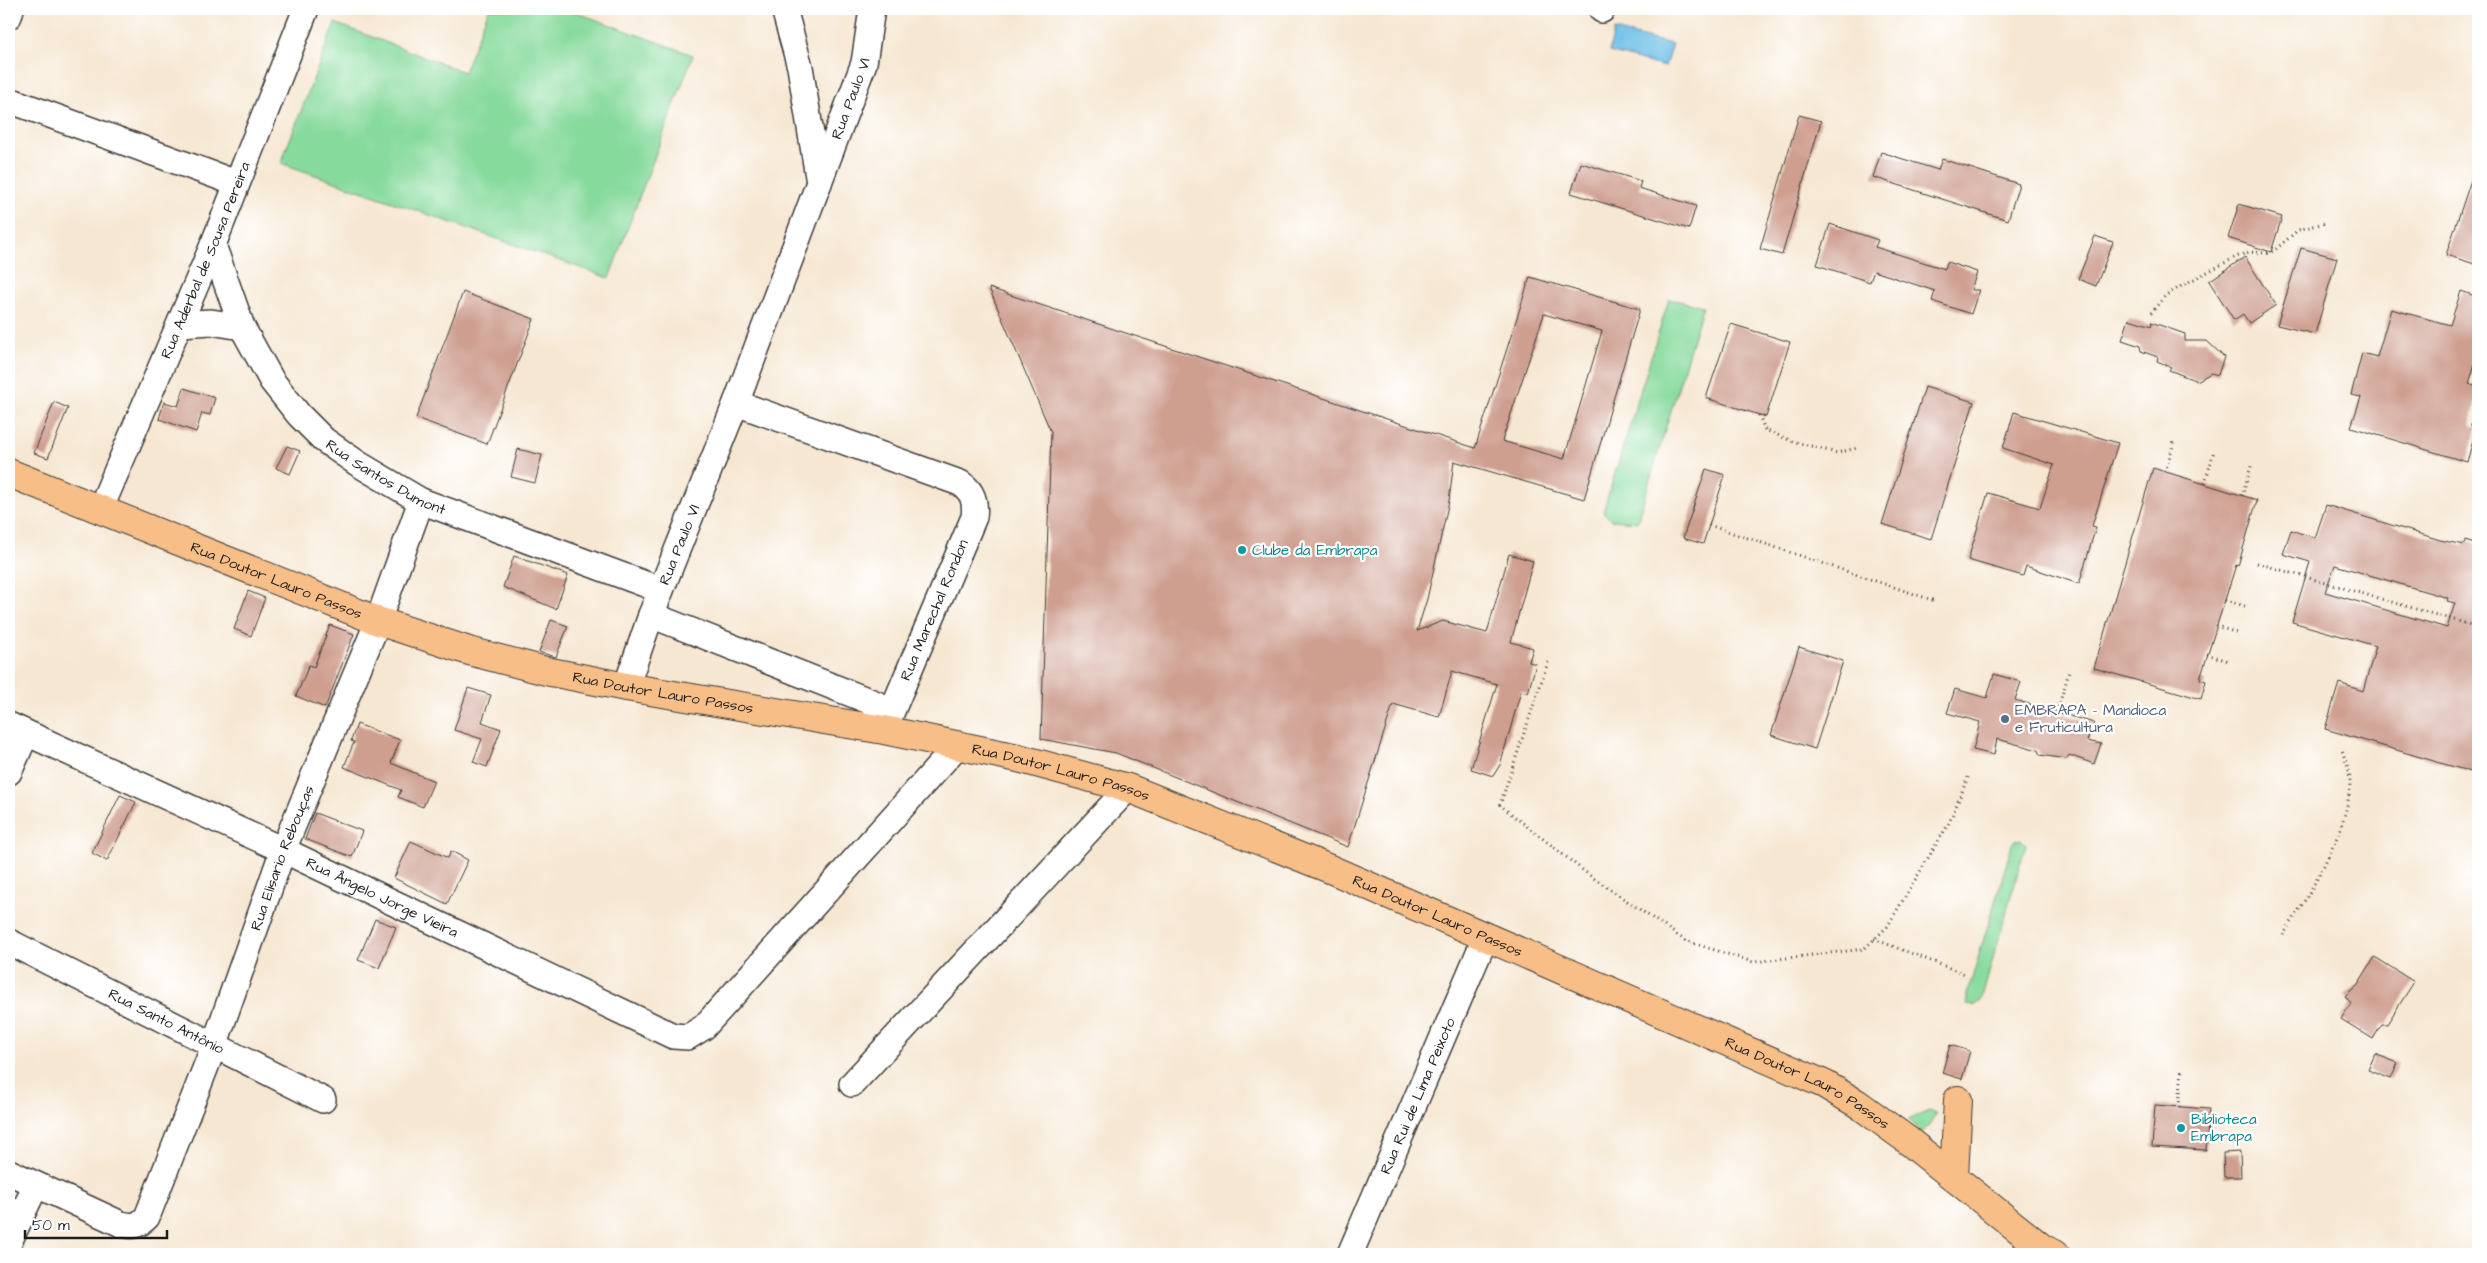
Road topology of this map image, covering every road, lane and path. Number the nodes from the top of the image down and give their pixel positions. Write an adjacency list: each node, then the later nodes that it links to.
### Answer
1 (11, 9): 5 (street)
2 (306, 9): 7 (street, Rua Aderbal de Sousa Pereira)
3 (784, 9): 8 (street, Rua Paulo VI)
4 (872, 9): 8 (street, Rua Paulo VI)
5 (9, 16)
6 (9, 100): 7 (street)
7 (236, 183): 10 (street, Rua Aderbal de Sousa Pereira)
8 (819, 185): 14 (street, Rua Paulo VI)
9 (2325, 223): 11 (path)
10 (213, 245): 12 (street, Rua Aderbal de Sousa Pereira); 13 (street, Rua Santos Dumont)
11 (2151, 313)
12 (180, 324): 13 (street); 25 (street, Rua Aderbal de Sousa Pereira)
13 (242, 327): 24 (street, Rua Santos Dumont)
14 (736, 403): 28 (street, Rua Paulo VI); 43 (street, Rua Marechal Rondon)
15 (1758, 415): 17 (path)
16 (2175, 439): 20 (path)
17 (1857, 448)
18 (2214, 451): 22 (path)
19 (2252, 463): 23 (path)
20 (2165, 472)
21 (9, 473): 25 (main road, Rua Doutor Lauro Passos)
22 (2205, 483)
23 (2242, 496)
24 (421, 501): 28 (street, Rua Santos Dumont); 33 (street, Rua Elisario Rebouças)
25 (100, 510): 33 (main road, Rua Doutor Lauro Passos)
26 (1709, 525): 30 (path)
27 (2257, 563): 35 (path)
28 (661, 590): 32 (street, Rua Paulo VI)
29 (2225, 600): 31 (path)
30 (1935, 601)
31 (2244, 606)
32 (651, 615): 41 (street, Rua Paulo VI); 43 (street)
33 (378, 621): 41 (main road, Rua Doutor Lauro Passos); 50 (street, Rua Elisario Rebouças)
34 (2216, 626): 36 (path)
35 (2478, 627)
36 (2237, 633)
37 (2207, 654): 38 (path)
38 (2228, 661)
39 (1548, 662): 53 (path)
40 (2069, 672): 42 (path)
41 (626, 688): 43 (main road, Rua Doutor Lauro Passos)
42 (2056, 712)
43 (888, 720): 45 (main road, Rua Doutor Lauro Passos)
44 (18, 729): 47 (street); 50 (street, Rua Ângelo Jorge Vieira)
45 (958, 745): 49 (main road, Rua Doutor Lauro Passos); 50 (street, Rua Ângelo Jorge Vieira)
46 (2342, 750): 51 (path)
47 (9, 772)
48 (1969, 775): 53 (path)
49 (1128, 788): 52 (main road, Rua Doutor Lauro Passos); 58 (street)
50 (282, 850): 56 (street, Rua Elisario Rebouças)
51 (2283, 935)
52 (1486, 936): 63 (main road, Rua Doutor Lauro Passos); 67 (street, Rua Rui de Lima Peixoto)
53 (1874, 939): 55 (path)
54 (9, 942): 56 (street, Rua Santo Antônio)
55 (1965, 974)
56 (214, 1046): 59 (street, Rua Santo Antônio); 64 (street, Rua Elisario Rebouças)
57 (2182, 1068): 61 (path)
58 (852, 1084)
59 (323, 1100)
60 (1958, 1100): 63 (main road)
61 (2179, 1107)
62 (9, 1172): 64 (street)
63 (1954, 1177): 66 (main road, Rua Doutor Lauro Passos)
64 (36, 1185): 65 (street)
65 (9, 1242)
66 (2046, 1252)
67 (1350, 1254)

